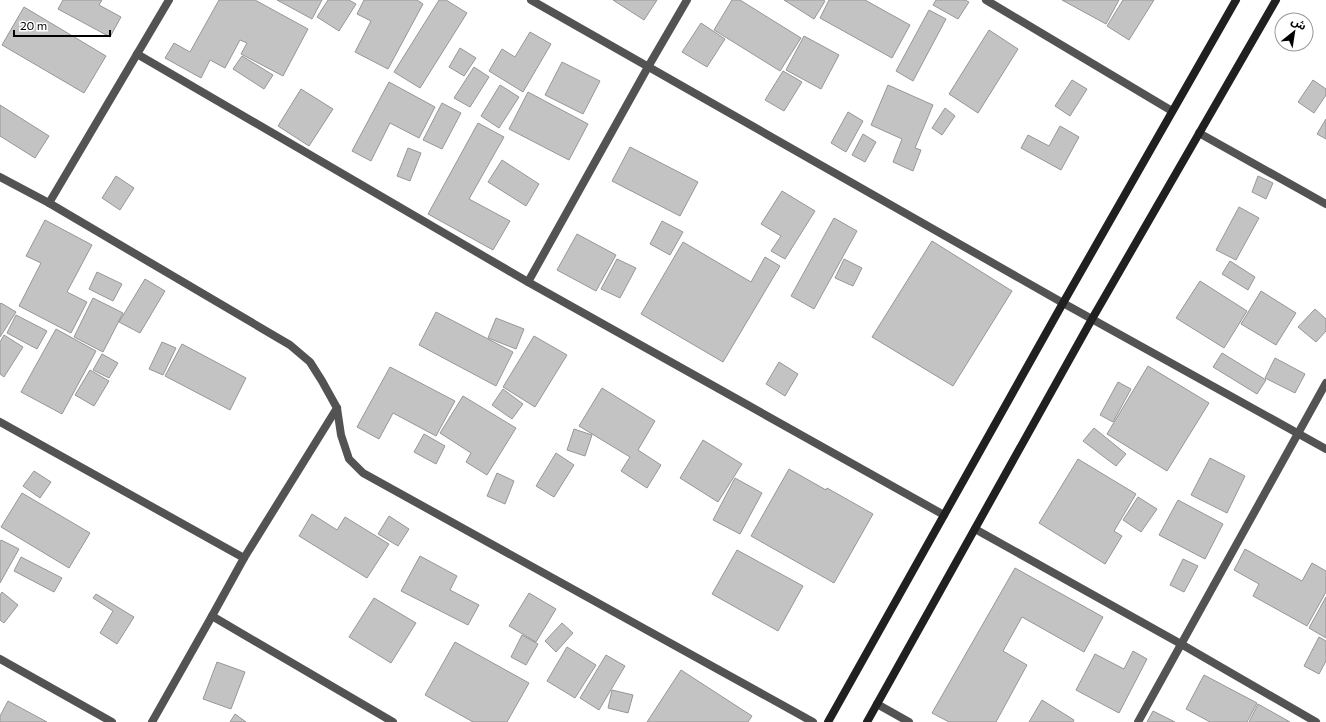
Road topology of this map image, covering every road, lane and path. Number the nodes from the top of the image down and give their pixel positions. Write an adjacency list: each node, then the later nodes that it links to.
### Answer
1 (169, 0): 7 (street)
2 (531, 0): 8 (street)
3 (687, 0): 8 (street)
4 (986, 0): 9 (street)
5 (1236, 0): 9 (main road)
6 (1276, 0): 10 (main road)
7 (137, 54): 12 (street); 14 (street)
8 (648, 67): 14 (street); 15 (street)
9 (1172, 111): 15 (main road)
10 (1199, 133): 13 (street); 16 (main road)
11 (0, 177): 12 (street)
12 (49, 203): 18 (street)
13 (1326, 204)
14 (528, 282): 22 (street)
15 (1063, 303): 16 (street); 22 (main road)
16 (1092, 319): 20 (street); 23 (main road)
17 (1326, 382): 20 (street)
18 (337, 408): 24 (street); 32 (street)
19 (0, 422): 24 (street)
20 (1297, 434): 21 (street); 26 (street)
21 (1326, 449)
22 (944, 515): 33 (main road)
23 (974, 529): 26 (street); 28 (main road)
24 (244, 558): 25 (street)
25 (212, 616): 30 (street); 31 (street)
26 (1181, 644): 36 (street); 37 (street)
27 (0, 659): 29 (street)
28 (877, 704): 34 (main road); 35 (street)
29 (112, 722)
30 (152, 722)
31 (393, 722)
32 (813, 722)
33 (828, 722)
34 (867, 722)
35 (909, 722)
36 (1138, 722)
37 (1316, 722)

